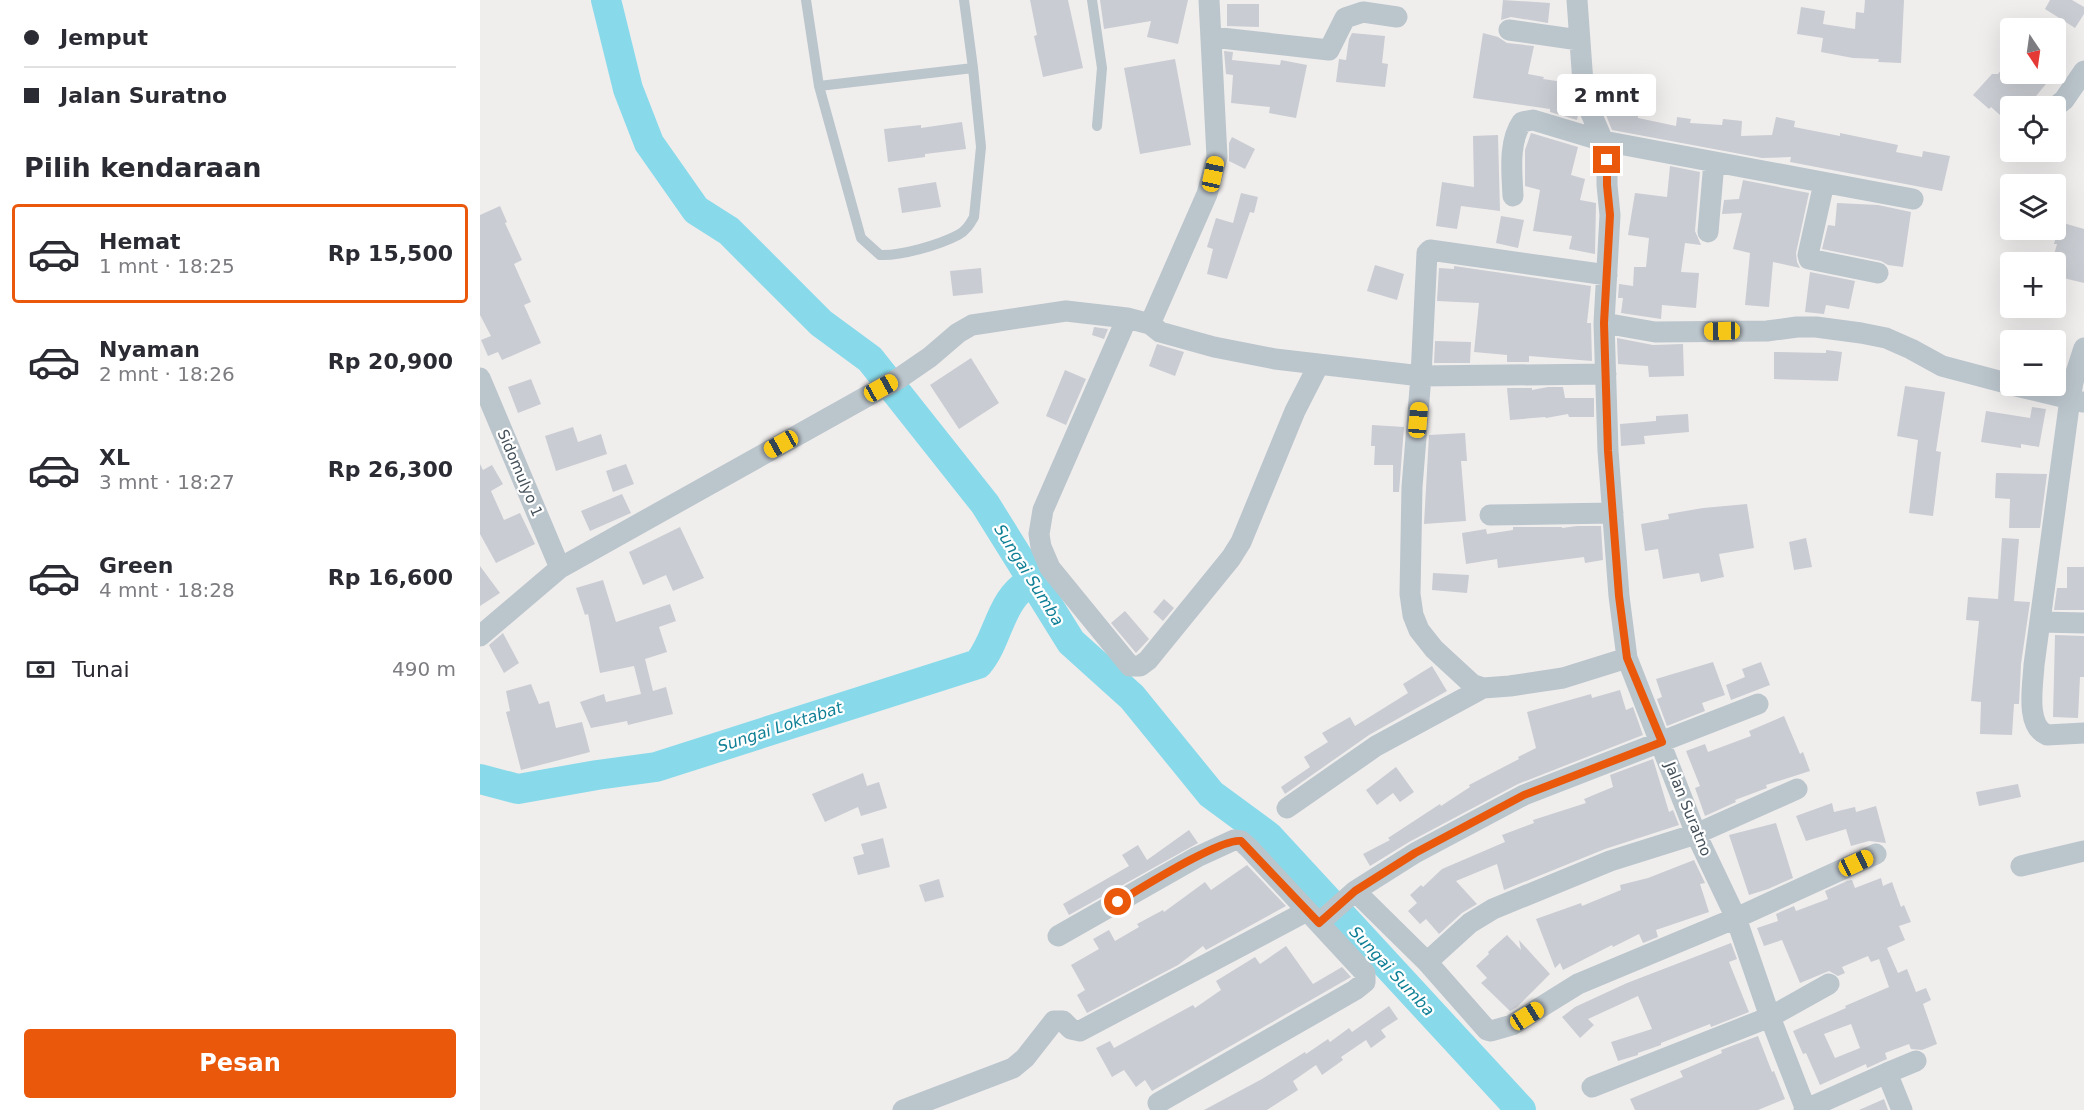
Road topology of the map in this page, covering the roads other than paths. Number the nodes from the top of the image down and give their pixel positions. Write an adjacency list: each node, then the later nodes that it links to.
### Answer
1 (806, 0): 12 (lane)
2 (964, 0): 10 (lane)
3 (1092, 0): 14 (lane)
4 (1209, 0): 8 (street)
5 (1576, 0): 9 (street, Jalan Suratno)
6 (1397, 17): 8 (street)
7 (1509, 30): 9 (street)
8 (1212, 37): 25 (street)
9 (1579, 40): 15 (street, Jalan Suratno)
10 (973, 68): 12 (lane); 12 (lane)
11 (2084, 71): 13 (street)
12 (819, 87)
13 (2066, 97)
14 (1097, 126)
15 (1603, 141): 16 (street); 18 (street); 22 (street, Jalan Suratno)
16 (1714, 162): 17 (street); 20 (street)
17 (1824, 183): 19 (street); 21 (street)
18 (1513, 196)
19 (1913, 199)
20 (1708, 232)
21 (1878, 273)
22 (1607, 274): 24 (street, Jalan Suratno); 29 (street)
23 (1127, 318): 25 (street); 27 (street); 36 (street)
24 (1604, 323): 28 (street, Jalan Suratno); 31 (street)
25 (1150, 324): 27 (street)
26 (2084, 348): 33 (street)
27 (1320, 363): 29 (street)
28 (1606, 374): 29 (street); 34 (street, Jalan Suratno)
29 (1421, 376): 41 (street)
30 (480, 378): 36 (street, Sidomulyo 1)
31 (2000, 381)
32 (2057, 396): 33 (street)
33 (2077, 401): 37 (street)
34 (1613, 513): 35 (street); 40 (street, Jalan Suratno)
35 (1490, 515)
36 (560, 568): 39 (street)
37 (2041, 622): 38 (street); 43 (street)
38 (2084, 622)
39 (480, 636)
40 (1627, 658): 41 (street); 44 (street, Jalan Suratno)
41 (1483, 688): 46 (street)
42 (1758, 704): 44 (street)
43 (2084, 733)
44 (1662, 742): 47 (street, Jalan Suratno); 51 (street)
45 (1797, 789): 47 (street)
46 (1287, 808)
47 (1696, 834): 53 (street, Jalan Suratno); 55 (street)
48 (2084, 851): 50 (street)
49 (1876, 854): 53 (street)
50 (2021, 866)
51 (1351, 894): 52 (street); 55 (street)
52 (1317, 917): 54 (street); 61 (street); 62 (street)
53 (1736, 918): 55 (street); 57 (street, Jalan Suratno)
54 (1058, 936)
55 (1427, 962)
56 (1829, 984): 57 (street)
57 (1770, 1017): 60 (street); 63 (street, Jalan Suratno)
58 (1916, 1060): 59 (street)
59 (1887, 1073): 63 (street); 64 (street)
60 (1592, 1087)
61 (1158, 1103)
62 (903, 1110)
63 (1805, 1110)
64 (1902, 1110)

